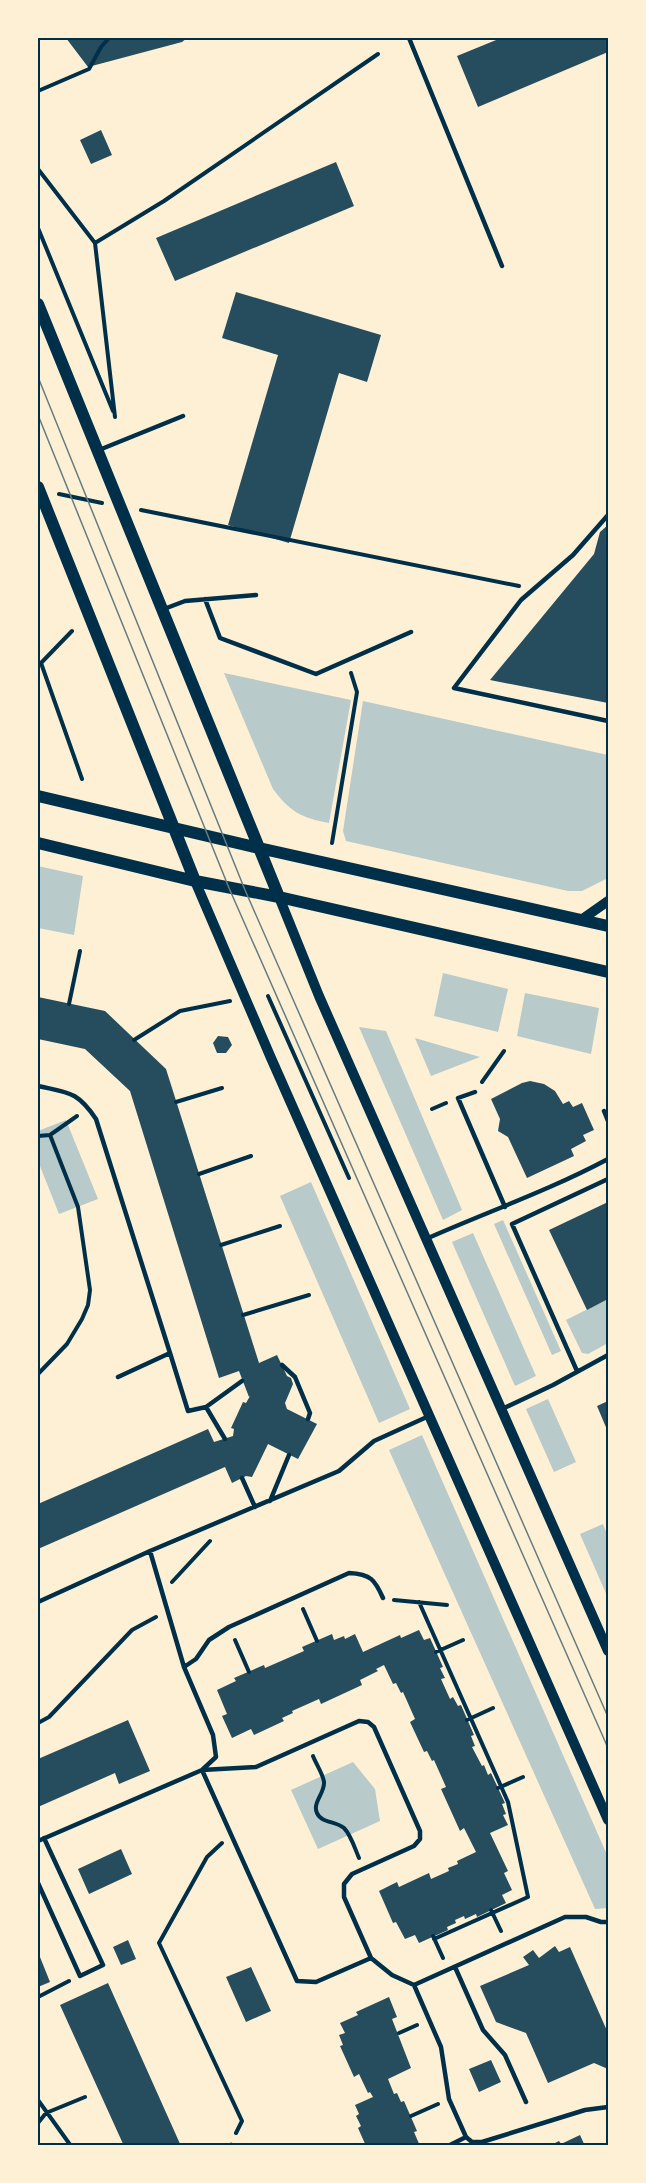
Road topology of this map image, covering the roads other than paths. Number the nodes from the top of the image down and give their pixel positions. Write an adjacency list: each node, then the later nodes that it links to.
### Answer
1 (409, 38): 2 (lane)
2 (502, 266)
3 (38, 304): 5 (main road)
4 (183, 416): 5 (lane)
5 (96, 451): 10 (main road)
6 (43, 490): 14 (main road)
7 (609, 515): 12 (lane)
8 (256, 595): 9 (lane)
9 (205, 599): 10 (lane); 11 (lane)
10 (162, 609): 16 (main road)
11 (411, 632)
12 (609, 721)
13 (38, 796): 14 (main road)
14 (174, 828): 16 (main road); 17 (main road)
15 (38, 843): 17 (main road)
16 (259, 848): 18 (main road); 20 (main road)
17 (195, 881): 18 (main road); 39 (street)
18 (279, 897): 22 (main road); 30 (street)
19 (609, 901): 20 (street)
20 (581, 920): 21 (main road)
21 (609, 926)
22 (609, 972)
23 (38, 1086): 31 (lane)
24 (476, 1090): 29 (lane)
25 (604, 1111): 26 (lane)
26 (609, 1121)
27 (609, 1159): 29 (lane)
28 (609, 1179): 34 (lane)
29 (505, 1207): 30 (lane)
30 (426, 1239): 38 (street)
31 (170, 1353): 35 (lane); 37 (lane)
32 (609, 1355): 34 (lane)
33 (282, 1365): 40 (lane)
34 (577, 1371): 38 (lane)
35 (118, 1377)
36 (242, 1382): 37 (lane)
37 (206, 1407): 41 (lane)
38 (501, 1409): 49 (street)
39 (430, 1415): 44 (lane); 52 (street)
40 (308, 1419)
41 (225, 1438)
42 (289, 1455): 44 (lane)
43 (242, 1478): 45 (lane)
44 (270, 1501): 45 (lane)
45 (255, 1507): 46 (lane)
46 (150, 1551): 48 (lane); 50 (lane)
47 (383, 1598): 50 (lane)
48 (38, 1602)
49 (609, 1651)
50 (184, 1667): 51 (lane)
51 (202, 1770): 53 (lane); 57 (lane); 57 (lane)
52 (609, 1820)
53 (44, 1838): 54 (lane); 55 (lane)
54 (38, 1841)
55 (38, 1882)
56 (609, 1922): 58 (lane)
57 (371, 1958): 59 (lane)
58 (455, 1967): 59 (lane); 60 (lane)
59 (414, 1985): 62 (lane)
60 (526, 2102)
61 (609, 2107): 62 (lane)
62 (466, 2137): 63 (lane)
63 (448, 2145)

